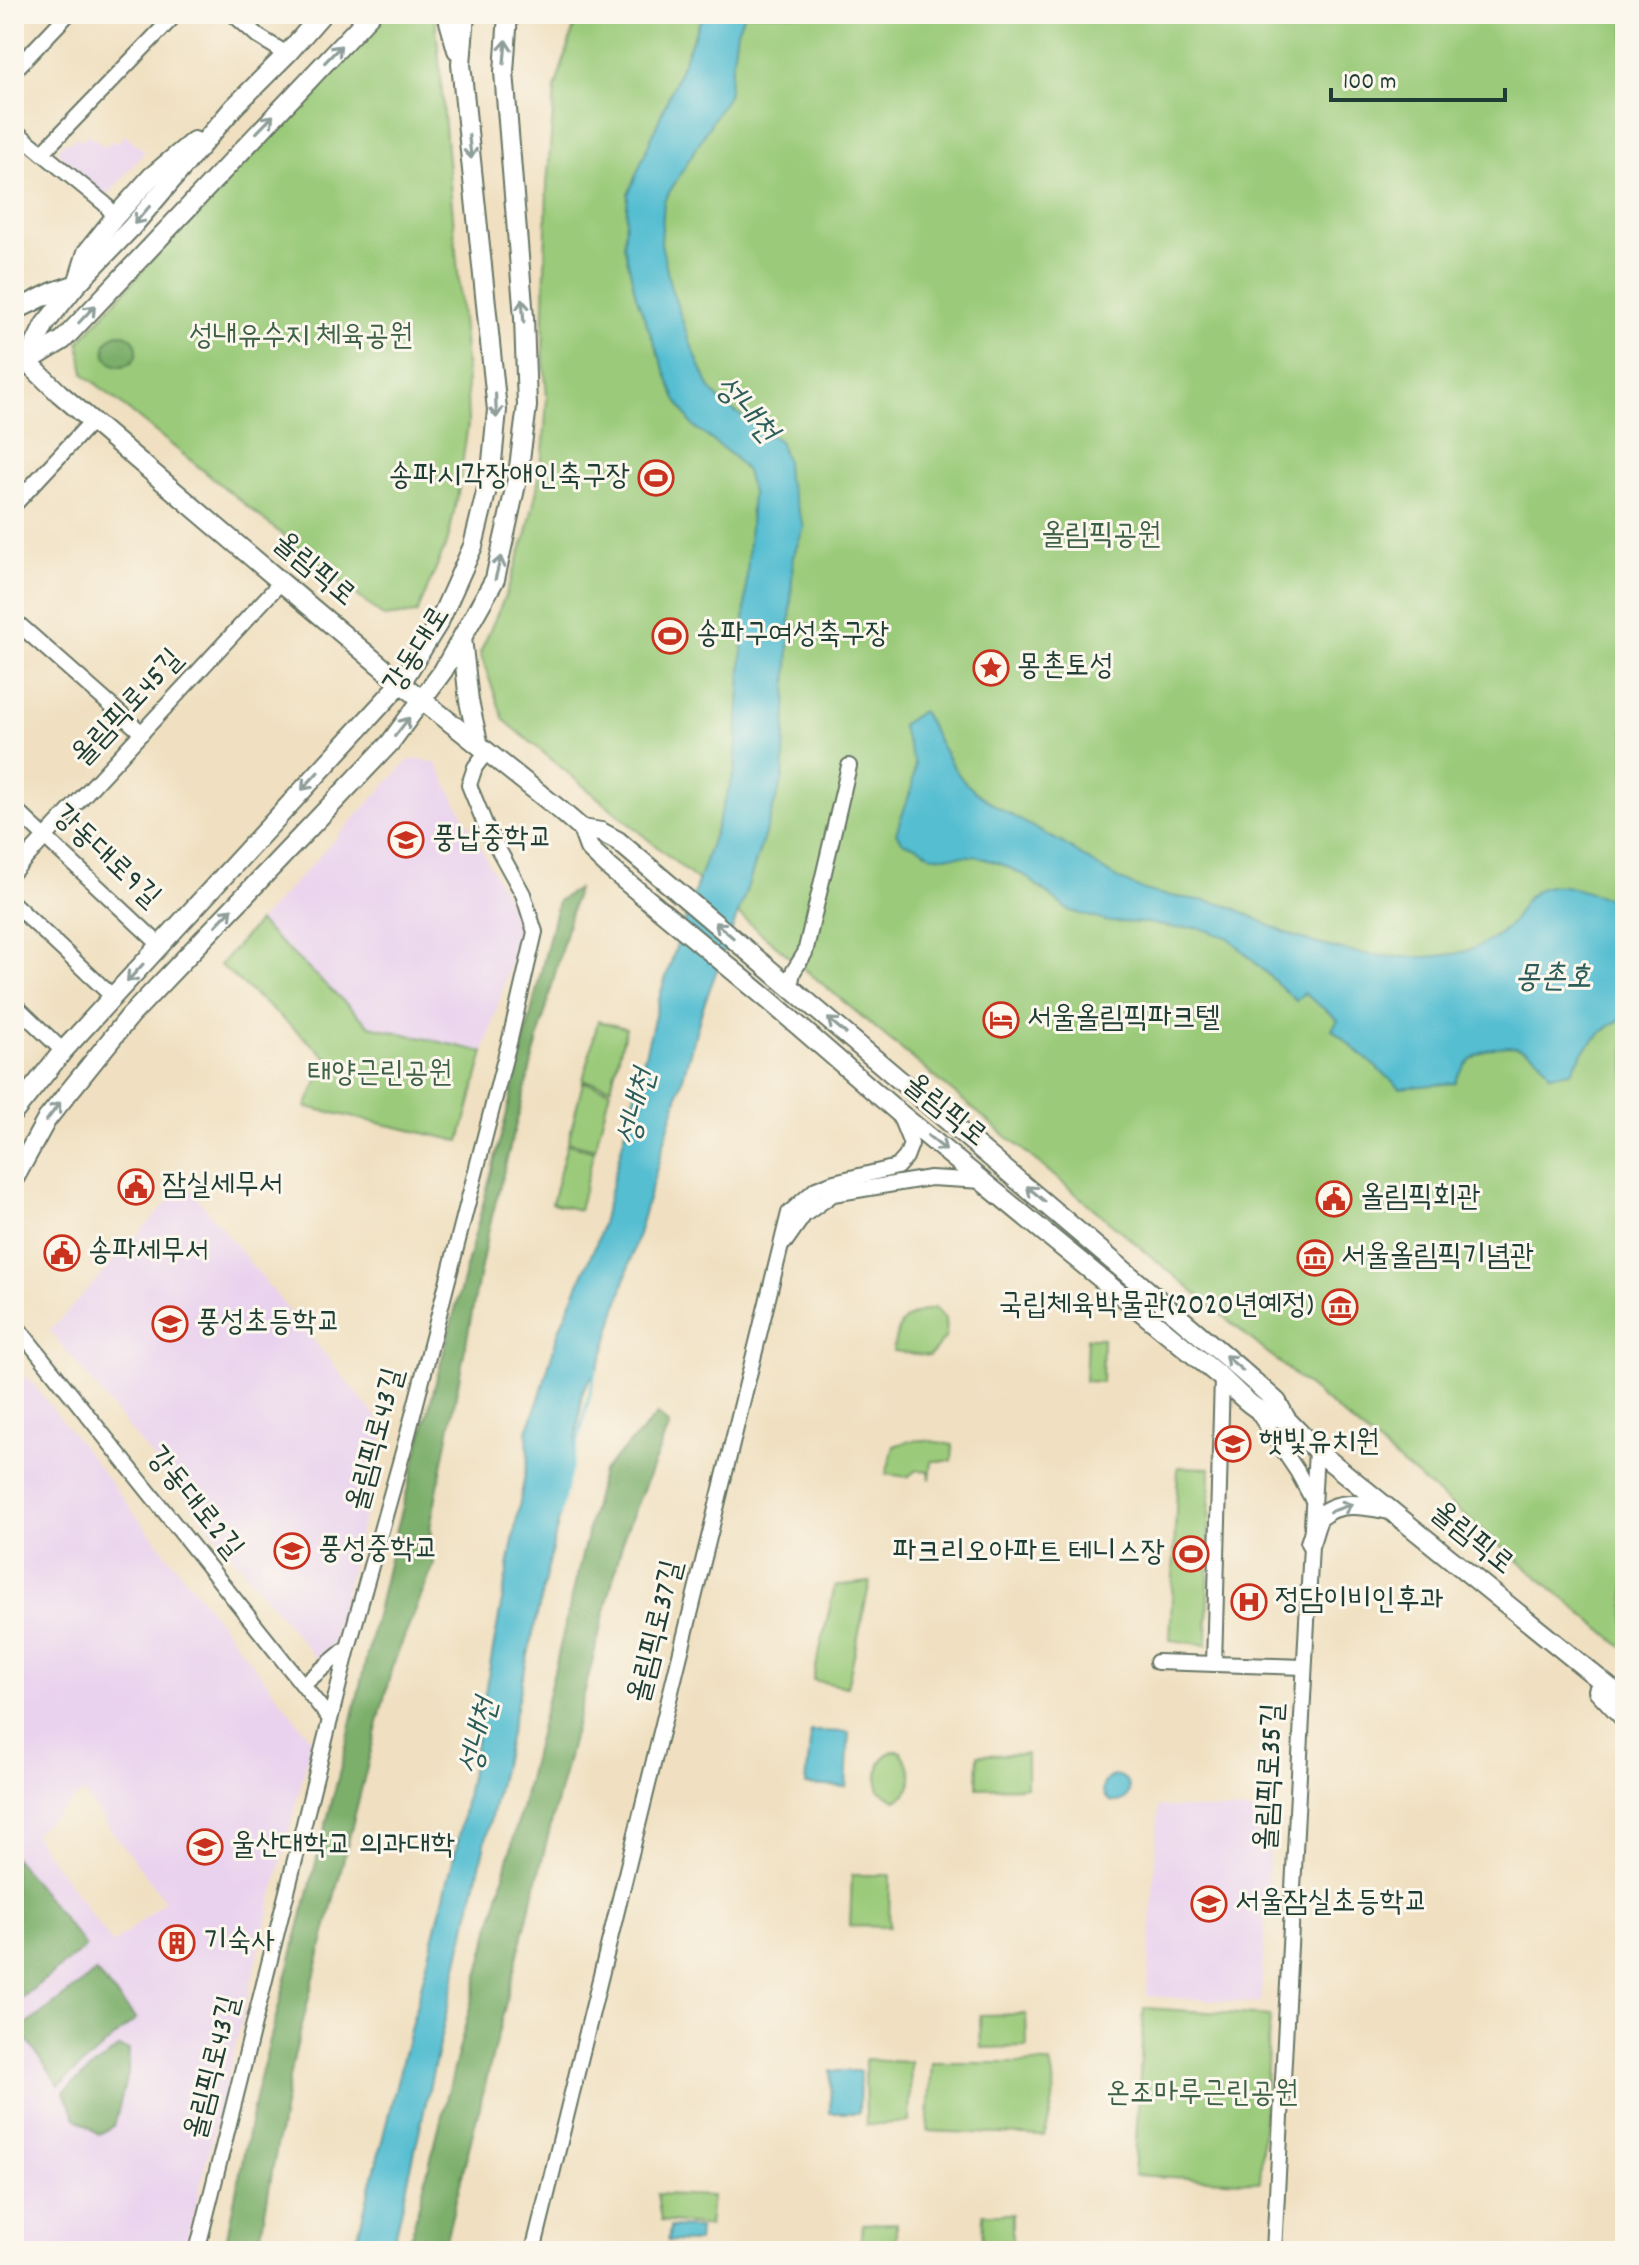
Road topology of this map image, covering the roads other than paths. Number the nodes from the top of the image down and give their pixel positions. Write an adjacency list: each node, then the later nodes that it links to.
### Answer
1 (68, 14): 11 (street)
2 (176, 14): 15 (street)
3 (233, 14): 9 (street)
4 (322, 14): 9 (main road)
5 (371, 14): 12 (main road, one-way to 5)
6 (447, 14): 10 (main road)
7 (465, 14): 10 (main road, 강동대로)
8 (508, 14): 24 (main road, 강동대로, one-way to 8)
9 (287, 54): 12 (main road); 13 (main road)
10 (461, 64): 25 (main road, 강동대로, one-way to 25)
11 (14, 71)
12 (295, 94): 19 (main road, one-way to 12)
13 (234, 107): 16 (main road); 17 (main road, one-way to 17)
14 (14, 130): 15 (street)
15 (42, 153): 16 (street)
16 (115, 217): 17 (main road)
17 (77, 284): 18 (main road); 19 (main road)
18 (14, 311)
19 (18, 362): 20 (main road, 올림픽로)
20 (93, 420): 21 (street); 22 (main road, 올림픽로)
21 (14, 505)
22 (281, 582): 25 (main road, 올림픽로); 27 (street, 올림픽로45길)
23 (14, 620): 27 (street)
24 (462, 637): 26 (main road, 강동대로); 28 (main road)
25 (401, 683): 26 (main road, 올림픽로); 35 (main road, 강동대로, one-way to 35)
26 (424, 700): 28 (main road, 올림픽로); 42 (main road, 강동대로, one-way to 26)
27 (142, 733): 32 (street, 올림픽로45길)
28 (483, 746): 31 (main road, 올림픽로); 53 (street, 올림픽로43길)
29 (849, 766): 36 (street)
30 (14, 808): 32 (street, 강동대로9길)
31 (582, 829): 36 (main road, 올림픽로, one-way to 31); 41 (main road, 올림픽로)
32 (45, 838): 33 (street, 올림픽로45길); 35 (street, 강동대로9길)
33 (14, 871)
34 (14, 904): 37 (street)
35 (160, 945): 37 (main road, 강동대로, one-way to 37)
36 (787, 984): 48 (main road, 올림픽로, one-way to 36)
37 (113, 997): 39 (main road, 강동대로)
38 (14, 1004): 39 (street)
39 (63, 1051): 40 (main road, 강동대로)
40 (17, 1103)
41 (898, 1112): 43 (main road, 올림픽로, one-way to 43); 44 (street)
42 (14, 1179)
43 (984, 1181): 44 (street, 올림픽로37길); 46 (main road, 올림픽로)
44 (780, 1248): 63 (street, 올림픽로37길)
45 (14, 1323): 58 (street, 강동대로2길)
46 (1222, 1378): 47 (main road, 올림픽로); 56 (street)
47 (1256, 1410): 48 (main road, 올림픽로); 50 (street)
48 (1286, 1419): 49 (main road, 올림픽로)
49 (1316, 1450): 50 (street, 올림픽로35길); 51 (main road, 올림픽로)
50 (1312, 1500): 52 (street, 올림픽로35길)
51 (1391, 1510): 52 (main road, one-way to 51); 54 (main road, 올림픽로)
52 (1310, 1543): 57 (street, 올림픽로35길)
53 (348, 1648): 58 (street); 60 (street, 올림픽로43길)
54 (1563, 1652): 59 (main road, 올림픽로); 61 (main road)
55 (1157, 1662): 56 (street)
56 (1214, 1664): 57 (street)
57 (1304, 1667): 64 (street, 올림픽로35길)
58 (304, 1684): 60 (street, 강동대로2길)
59 (1625, 1700)
60 (330, 1719): 62 (street, 올림픽로43길)
61 (1625, 1719)
62 (197, 2251)
63 (533, 2251)
64 (1274, 2251)

